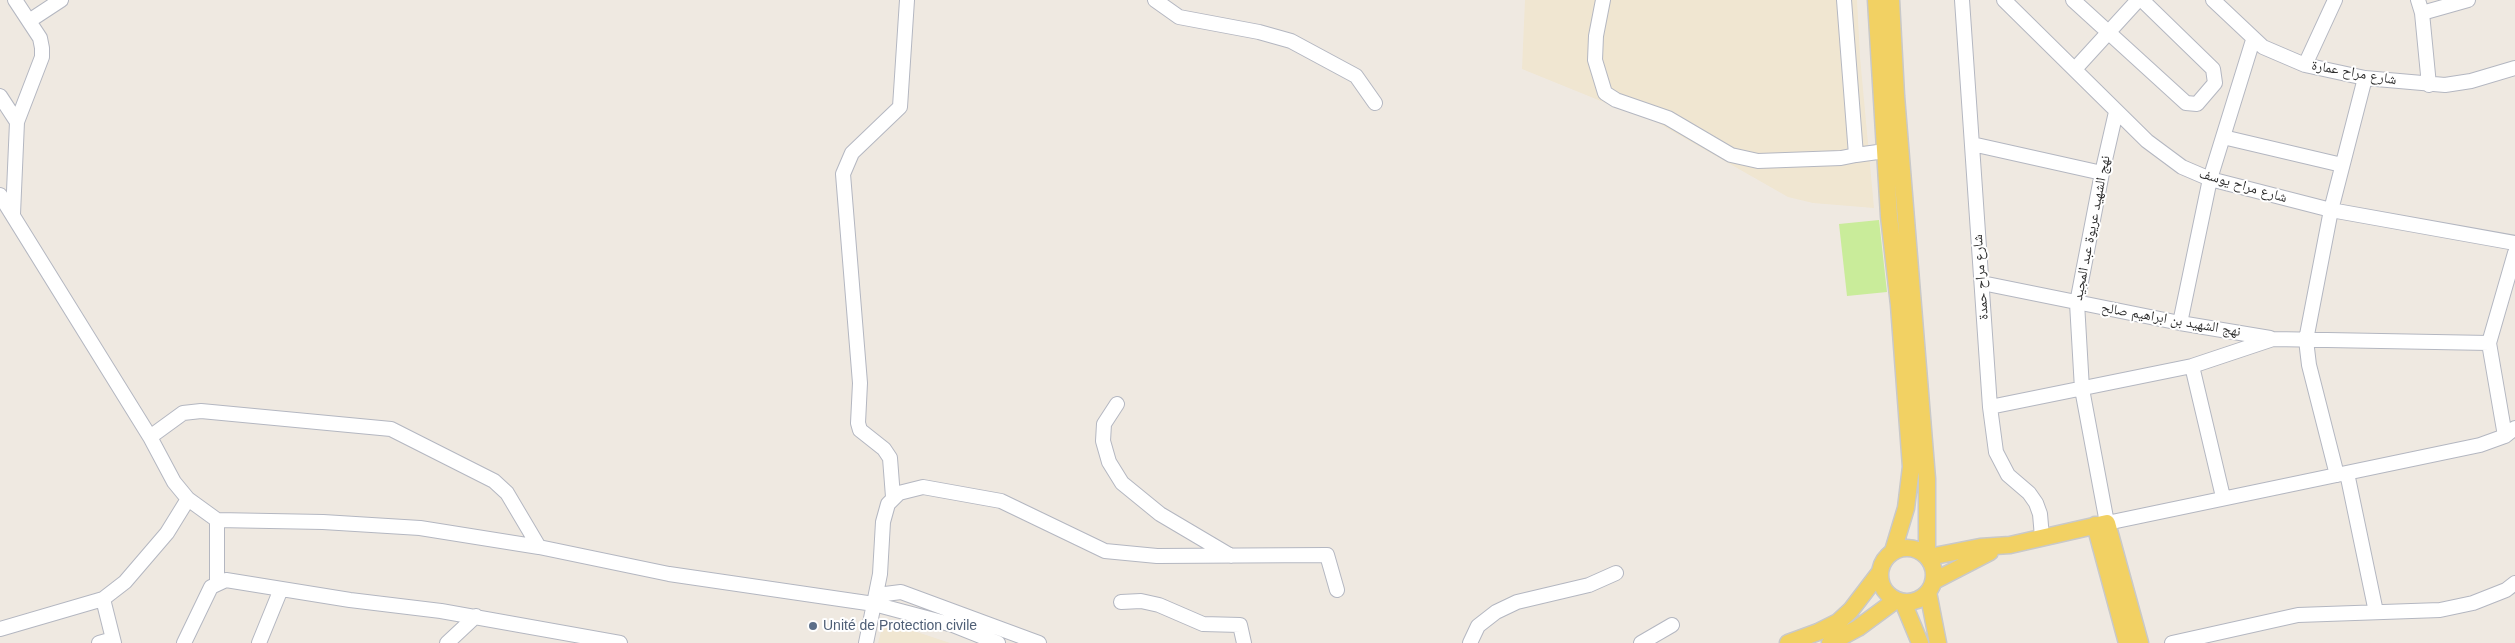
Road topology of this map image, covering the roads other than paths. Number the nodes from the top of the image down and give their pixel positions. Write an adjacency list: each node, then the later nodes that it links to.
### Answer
1 (15, 0): 18 (street)
2 (61, 0): 18 (street)
3 (907, 0): 55 (street)
4 (1155, 0): 27 (street)
5 (1603, 0): 33 (street)
6 (1844, 0): 33 (street)
7 (1876, 0): 32 (main road)
8 (1891, 0): 64 (main road)
9 (1962, 0): 31 (street, شارع مراح حمدة)
10 (2004, 0): 23 (street, شارع مراح يوسف)
11 (2073, 0): 19 (street)
12 (2138, 0): 19 (street)
13 (2142, 0): 19 (street)
14 (2213, 0): 20 (street, شارع مراح عمارة)
15 (2335, 0): 21 (street)
16 (2468, 0): 17 (street)
17 (2420, 6): 25 (street)
18 (29, 21): 29 (street)
19 (2107, 32): 23 (street)
20 (2253, 40): 21 (street, شارع مراح عمارة); 30 (street)
21 (2305, 65): 24 (street, شارع مراح عمارة)
22 (2515, 68): 25 (street, شارع مراح عمارة)
23 (2075, 70): 28 (street, شارع مراح يوسف)
24 (2364, 78): 25 (street, شارع مراح عمارة); 34 (street)
25 (2429, 84)
26 (0, 96): 29 (street)
27 (1375, 103)
28 (2116, 112): 35 (street, نهج الشهيد عريوة عبد المجيد); 36 (street, شارع مراح يوسف)
29 (17, 122): 39 (street)
30 (2223, 137): 34 (street); 36 (street)
31 (1972, 144): 35 (street); 42 (street, شارع مراح حمدة)
32 (1885, 151): 33 (street); 63 (main road)
33 (1856, 155)
34 (2342, 165): 38 (street)
35 (2102, 173): 43 (street, نهج الشهيد عريوة عبد المجيد)
36 (2210, 179): 38 (street, شارع مراح يوسف); 44 (street)
37 (0, 195): 39 (street)
38 (2331, 210): 40 (street, شارع مراح يوسف); 46 (street)
39 (13, 214): 53 (street)
40 (2515, 243)
41 (2515, 254): 47 (street)
42 (1982, 283): 43 (street, نهج الشهيد بن ابراهيم صالح); 51 (street, شارع مراح حمدة)
43 (2077, 303): 44 (street, نهج الشهيد بن ابراهيم صالح); 49 (street, نهج الشهيد عريوة عبد المجيد)
44 (2180, 323): 45 (street, نهج الشهيد بن ابراهيم صالح)
45 (2273, 339): 46 (street); 48 (street)
46 (2306, 340): 47 (street); 54 (street)
47 (2488, 343): 52 (street)
48 (2192, 366): 49 (street); 56 (street)
49 (2082, 389): 51 (street); 59 (street, نهج الشهيد عريوة عبد المجيد)
50 (1117, 404): 65 (street)
51 (1990, 407): 60 (street, شارع مراح حمدة)
52 (2510, 432): 54 (street)
53 (150, 437): 57 (street); 62 (street)
54 (2342, 474): 56 (street); 79 (street)
55 (893, 497): 65 (street); 68 (street)
56 (2223, 497): 59 (street)
57 (188, 499): 58 (street); 75 (street)
58 (217, 520): 62 (street); 69 (street)
59 (2101, 524): 60 (main road); 99 (main road); 100 (main road)
60 (2042, 538): 61 (main road)
61 (2010, 545): 64 (main road); 71 (main road)
62 (539, 547): 76 (street)
63 (1893, 551): 64 (main road); 66 (main road)
64 (1928, 556): 71 (main road)
65 (1232, 557): 73 (street)
66 (1880, 572): 77 (main road); 95 (main road)
67 (1616, 573): 93 (street)
68 (880, 574): 74 (street); 76 (street)
69 (217, 582): 72 (street); 85 (street)
70 (2515, 583): 79 (street)
71 (1931, 586): 77 (main road); 98 (main road)
72 (281, 589): 80 (street); 86 (street)
73 (1336, 590)
74 (901, 592): 76 (street); 91 (street)
75 (103, 600): 82 (street); 83 (street)
76 (876, 600): 89 (street); 90 (street)
77 (1900, 601): 96 (main road); 97 (main road)
78 (1122, 602): 92 (street)
79 (2376, 612): 101 (street)
80 (476, 616): 87 (street); 88 (street)
81 (1672, 625): 94 (street)
82 (0, 630)
83 (114, 641): 84 (street)
84 (99, 643)
85 (184, 643)
86 (258, 643)
87 (447, 643)
88 (620, 643)
89 (866, 643)
90 (998, 643)
91 (1039, 643)
92 (1244, 643)
93 (1470, 643)
94 (1642, 643)
95 (1788, 643)
96 (1830, 643)
97 (1920, 643)
98 (1938, 643)
99 (2127, 643)
100 (2140, 643)
101 (2172, 643)

